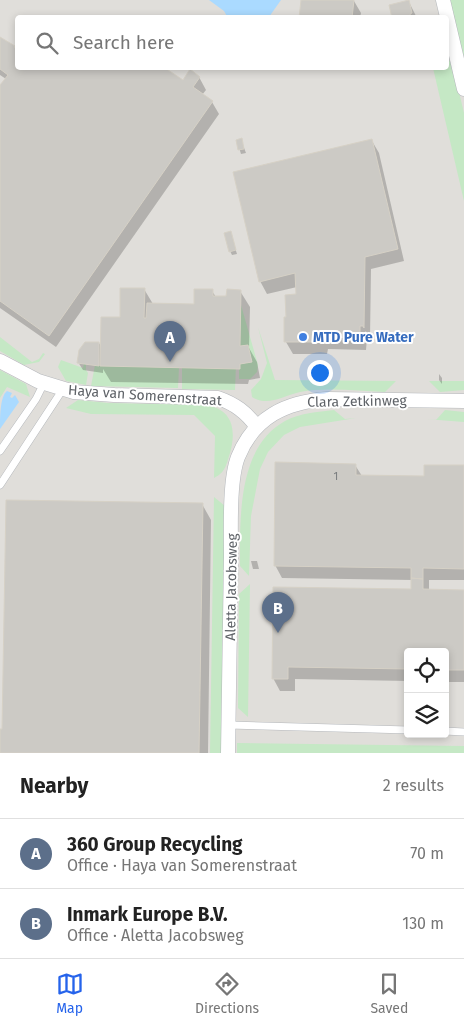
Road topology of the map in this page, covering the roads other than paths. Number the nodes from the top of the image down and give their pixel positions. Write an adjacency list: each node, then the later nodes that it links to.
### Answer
1 (443, 0): 2 (street)
2 (447, 15)
3 (449, 25): 4 (street)
4 (464, 89)
5 (0, 361): 6 (street, Haya van Somerenstraat)
6 (44, 383): 7 (street, Haya van Somerenstraat); 10 (lane)
7 (63, 389): 9 (street, Haya van Somerenstraat); 11 (lane)
8 (464, 401): 9 (street, Clara Zetkinweg)
9 (257, 427): 12 (street, Aletta Jacobsweg)
10 (0, 451)
11 (0, 485)
12 (229, 725): 13 (lane); 16 (street, Aletta Jacobsweg)
13 (404, 730)
14 (449, 731): 15 (lane)
15 (464, 732)
16 (228, 753)

